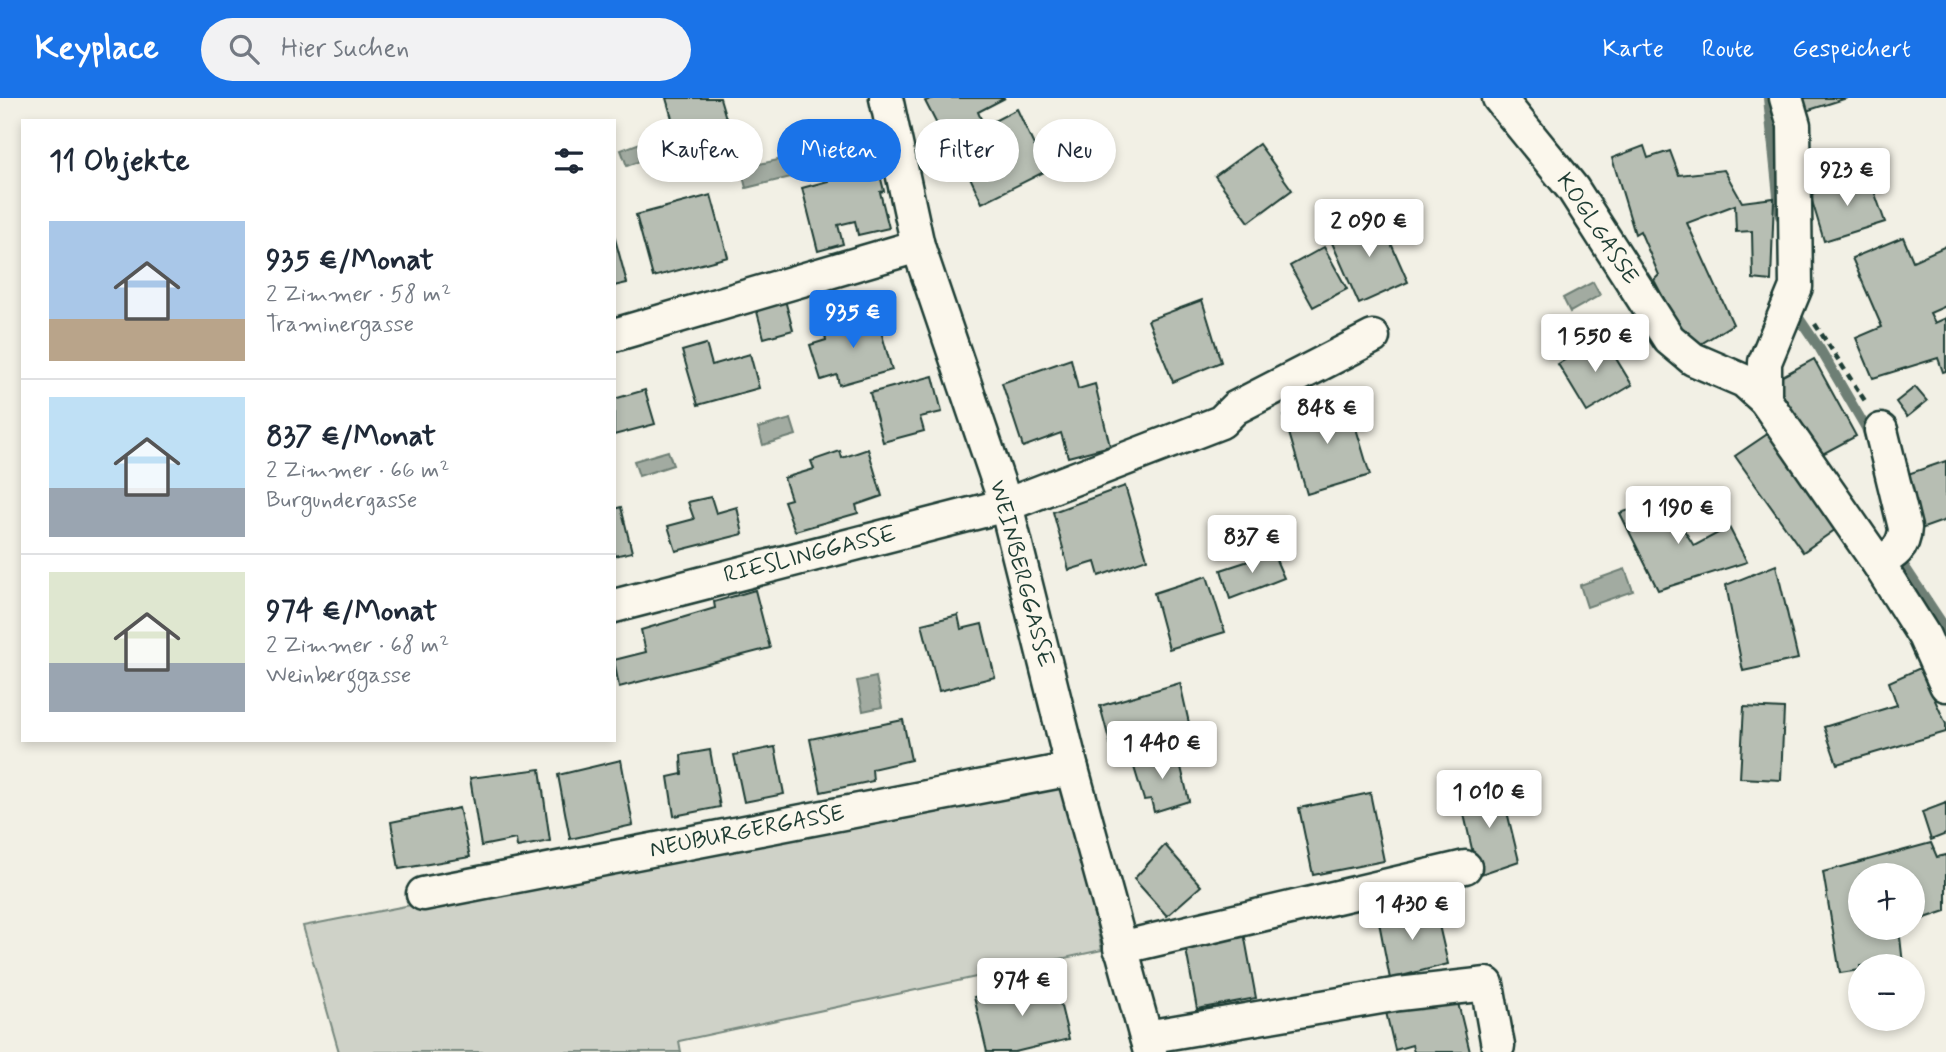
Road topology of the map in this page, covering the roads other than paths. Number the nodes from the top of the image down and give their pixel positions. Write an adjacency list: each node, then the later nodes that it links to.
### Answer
1 (886, 98): 4 (street, WEINBERGGASSE)
2 (1499, 98): 7 (street, KOGLGASSE)
3 (1786, 98): 7 (street)
4 (918, 246): 5 (street); 9 (street, WEINBERGGASSE)
5 (616, 334)
6 (1373, 337): 9 (street, RIESLINGGASSE)
7 (1765, 400): 10 (street, KOGLGASSE)
8 (1881, 430): 10 (street)
9 (1006, 505): 11 (street, RIESLINGGASSE); 13 (street, WEINBERGGASSE)
10 (1878, 563): 12 (street, KOGLGASSE)
11 (616, 605)
12 (1946, 685)
13 (1072, 769): 15 (street, NEUBURGERGASSE); 16 (street, WEINBERGGASSE)
14 (1465, 867): 16 (street)
15 (423, 894)
16 (1120, 948): 17 (street, WEINBERGGASSE)
17 (1148, 1045): 18 (street)
18 (1498, 1046)

